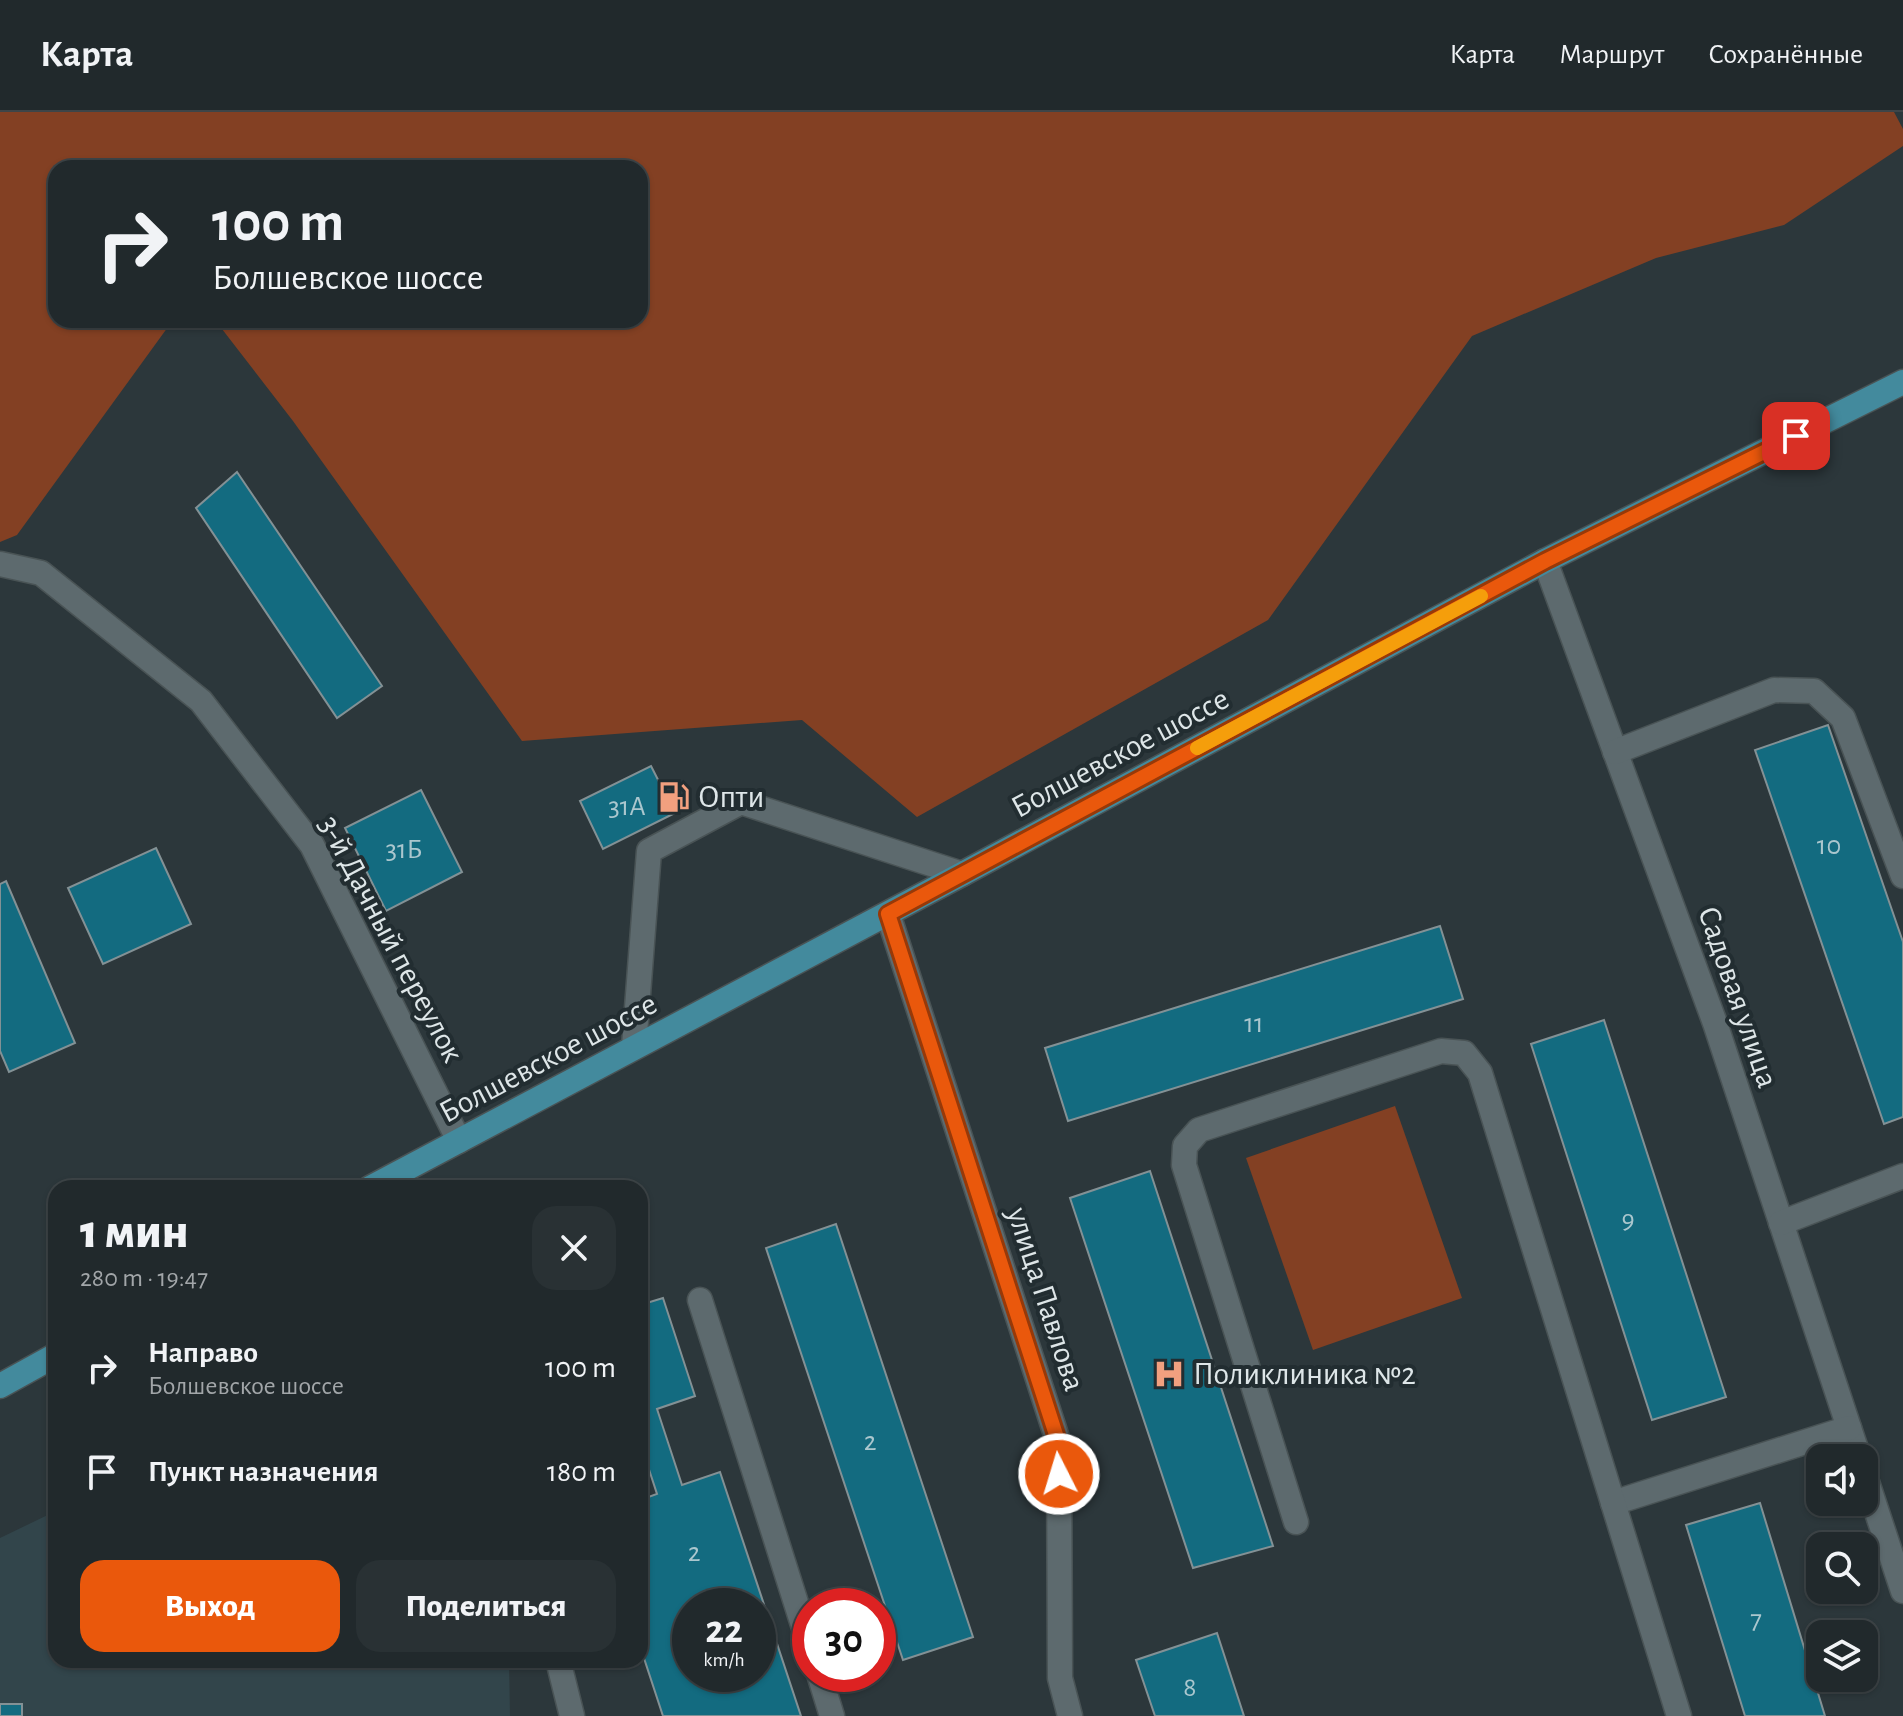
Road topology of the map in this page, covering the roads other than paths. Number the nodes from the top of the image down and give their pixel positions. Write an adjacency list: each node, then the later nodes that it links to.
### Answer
1 (1903, 382): 2 (main road, Болшевское шоссе)
2 (1545, 561): 4 (street, Садовая улица); 6 (main road, Болшевское шоссе)
3 (0, 564): 10 (street, 3-й Дачный переулок)
4 (1615, 752): 5 (street); 13 (street, Садовая улица)
5 (1896, 836): 7 (street)
6 (962, 874): 8 (main road, Болшевское шоссе); 9 (street)
7 (1903, 876)
8 (888, 914): 9 (main road, Болшевское шоссе); 30 (street, улица Павлова)
9 (634, 1047): 10 (main road, Болшевское шоссе)
10 (459, 1141): 12 (main road, Болшевское шоссе)
11 (1903, 1176): 13 (street)
12 (385, 1180)
13 (1781, 1223): 19 (street, Садовая улица)
14 (700, 1300): 24 (street)
15 (48, 1349): 17 (main road)
16 (48, 1359): 18 (main road)
17 (0, 1370)
18 (0, 1386)
19 (1849, 1428): 20 (street, Садовая улица); 21 (street)
20 (1854, 1444)
21 (1613, 1503): 23 (street); 31 (street)
22 (1878, 1515): 25 (street)
23 (1296, 1522)
24 (792, 1590)
25 (1903, 1591)
26 (560, 1668): 28 (street)
27 (825, 1692): 29 (street)
28 (572, 1716)
29 (832, 1716)
30 (1070, 1716)
31 (1679, 1716)

